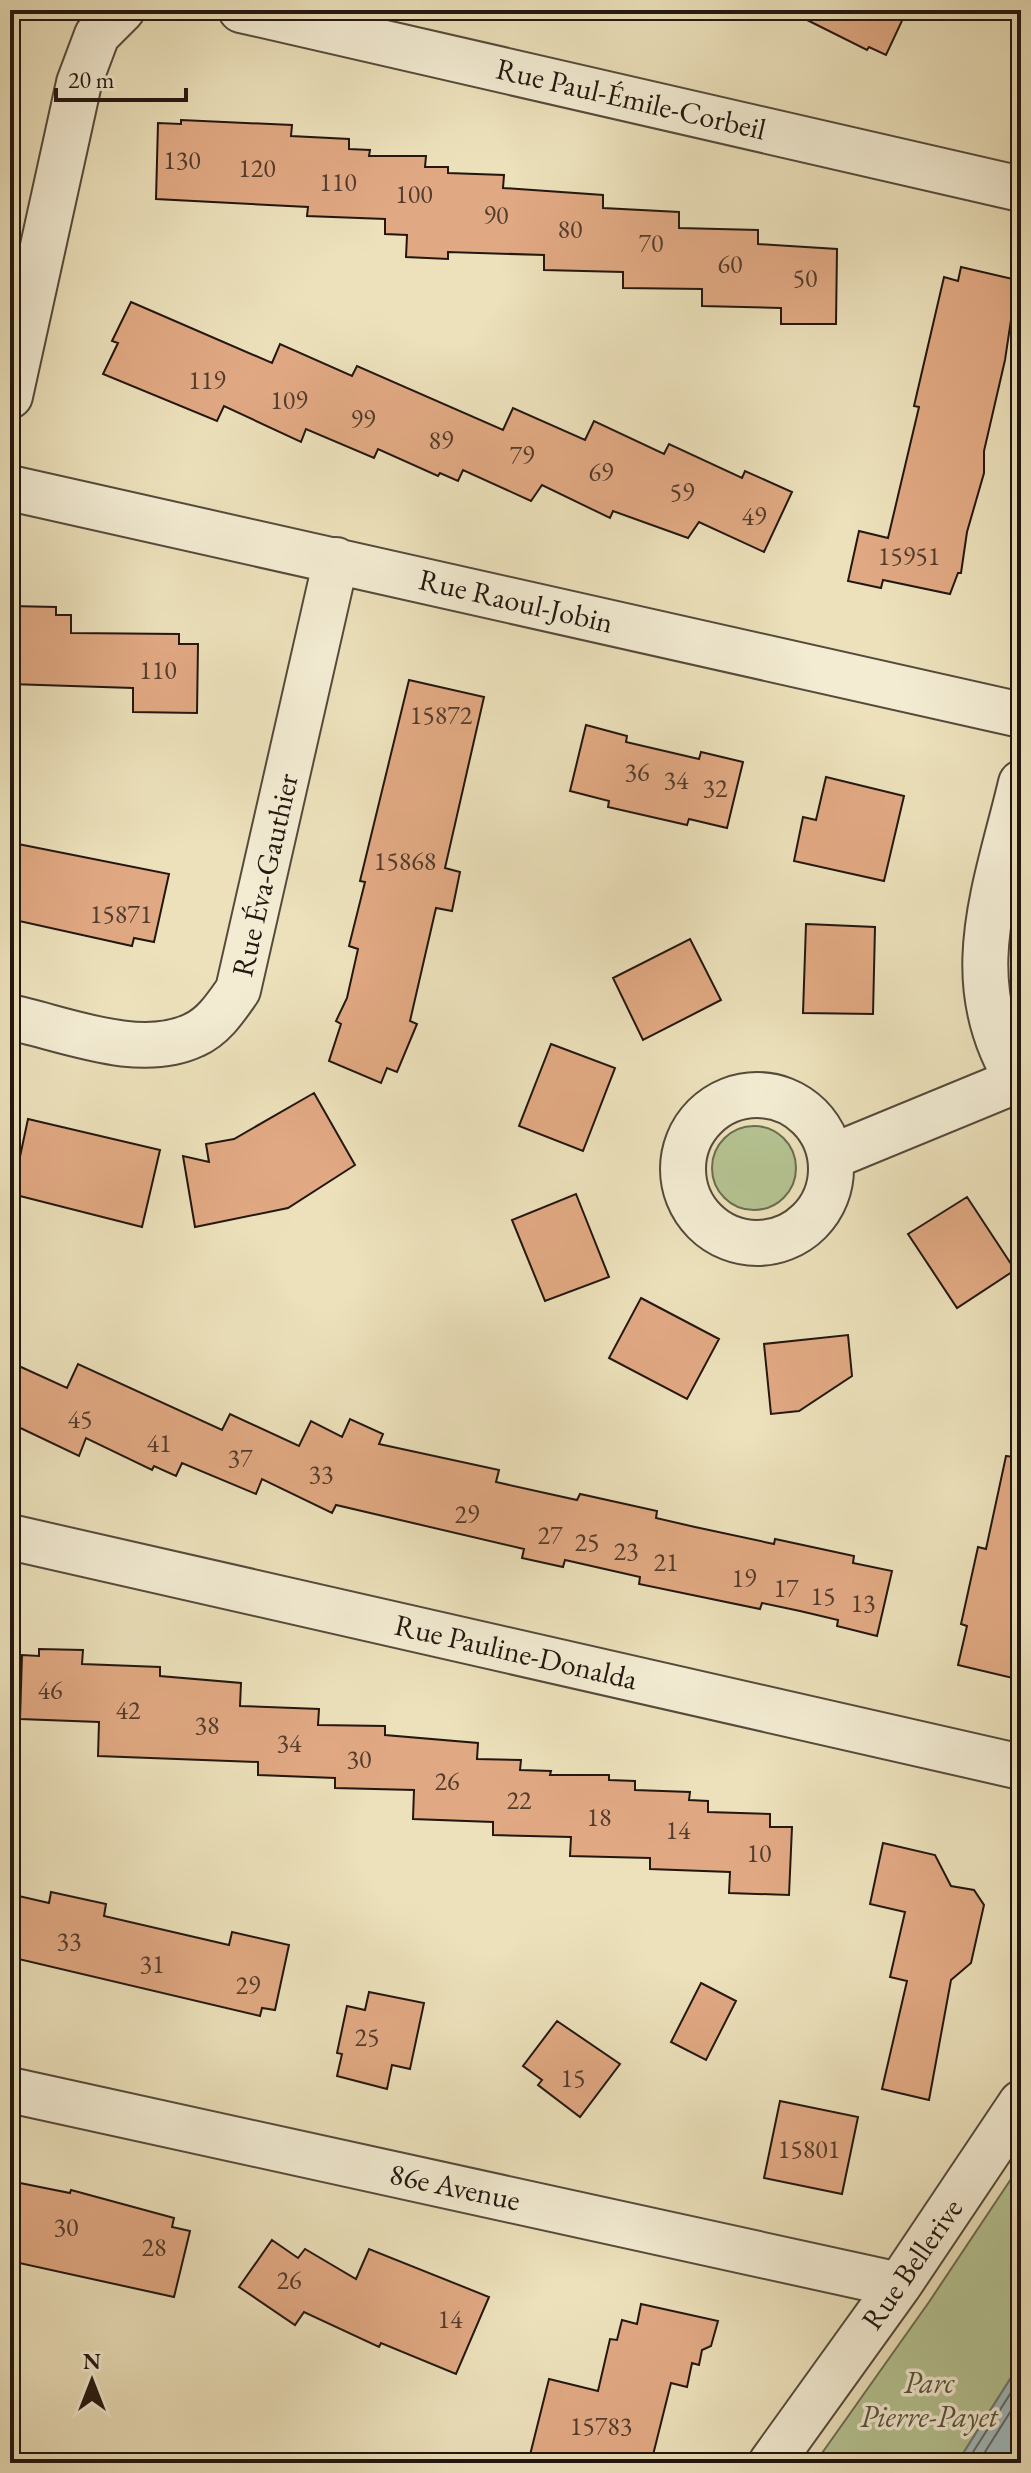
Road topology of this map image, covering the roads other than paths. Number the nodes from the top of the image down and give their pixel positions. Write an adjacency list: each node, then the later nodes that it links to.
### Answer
1 (122, 10): 4 (street)
2 (241, 10): 3 (street, Rue Paul-Émile-Corbeil)
3 (1021, 189)
4 (10, 396)
5 (10, 488): 6 (street, Rue Raoul-Jobin)
6 (336, 560): 7 (street, Rue Raoul-Jobin); 9 (street, Rue Éva-Gauthier)
7 (1021, 715)
8 (1021, 783): 10 (street)
9 (10, 1017)
10 (1019, 1082): 11 (street)
11 (831, 1157)
12 (10, 1537): 13 (street, Rue Pauline-Donalda)
13 (1021, 1767)
14 (10, 2090): 16 (street, 86e Avenue)
15 (1021, 2103): 16 (street, Rue Bellerive)
16 (899, 2285): 17 (street, Rue Bellerive)
17 (771, 2463)

